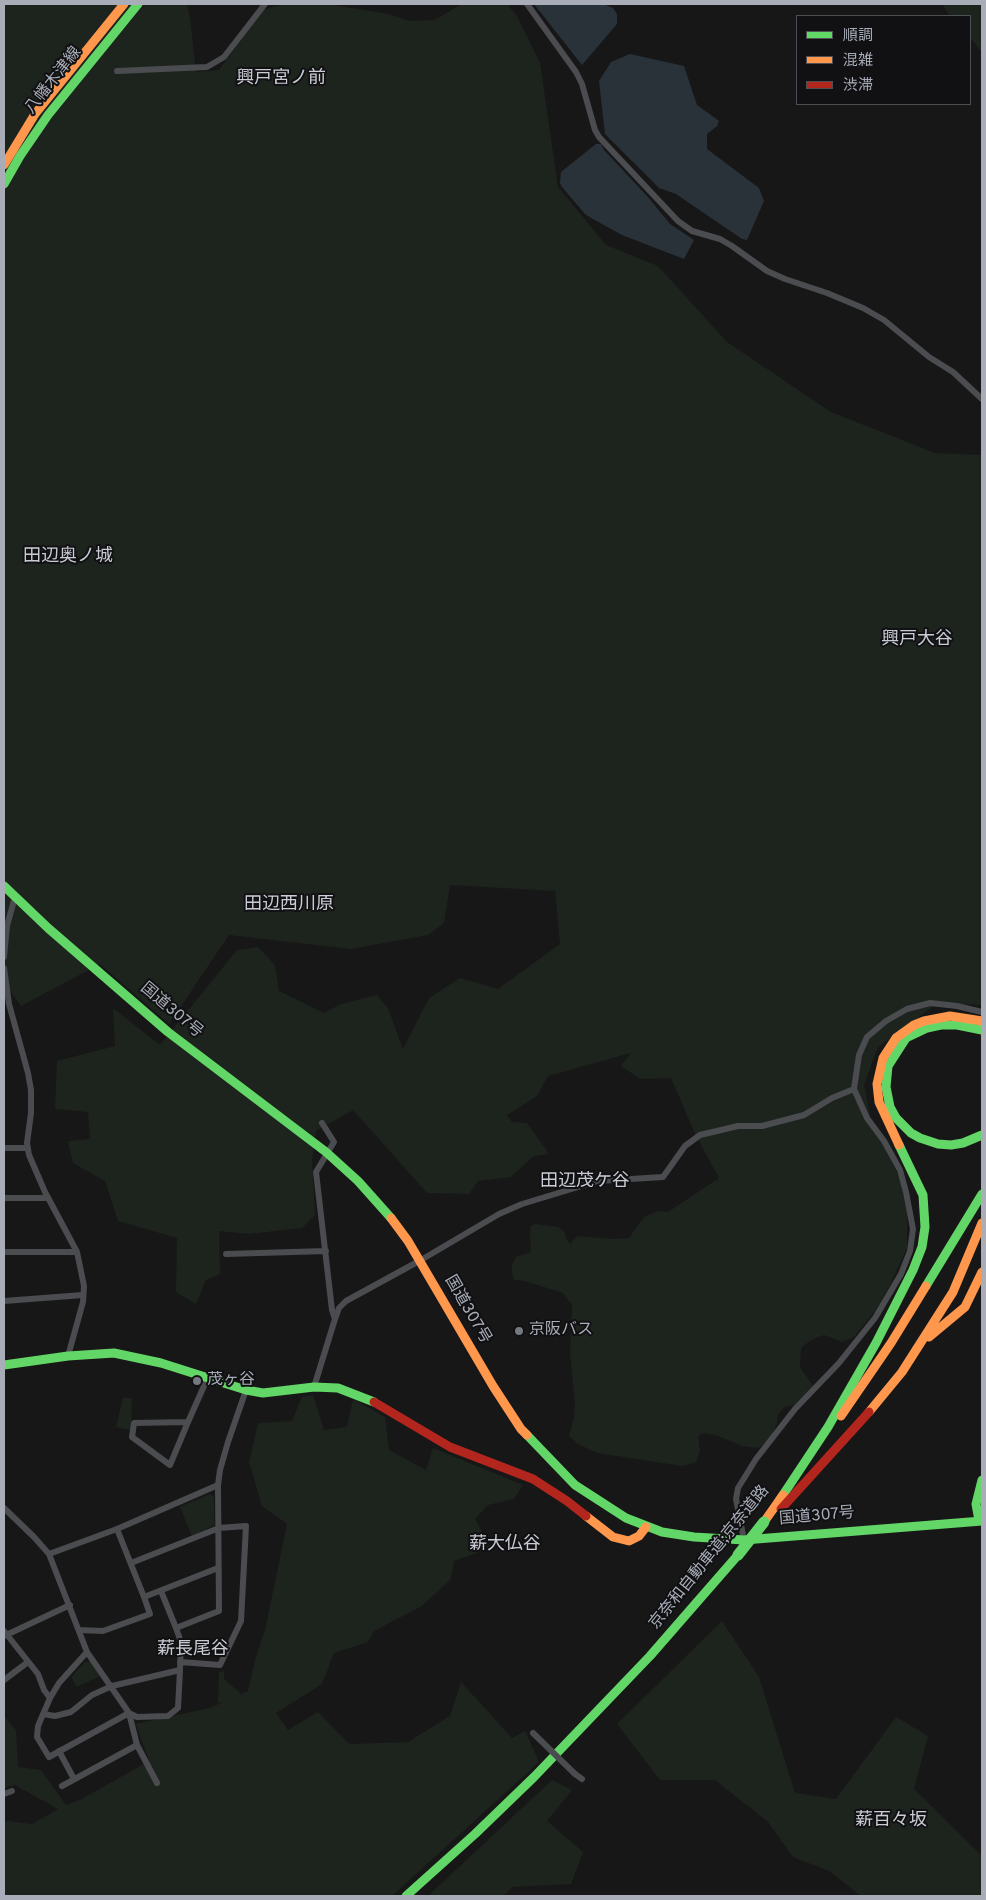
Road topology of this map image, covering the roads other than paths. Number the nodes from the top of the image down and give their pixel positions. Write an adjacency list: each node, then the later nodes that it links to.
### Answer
1 (124, 4): 6 (main road, 八幡木津線)
2 (138, 4): 7 (main road, 八幡木津線)
3 (265, 4): 5 (street)
4 (526, 4): 8 (street)
5 (117, 71)
6 (4, 165)
7 (4, 184)
8 (982, 399)
9 (4, 886): 10 (main road, 国道307号)
10 (15, 897): 11 (street); 21 (main road, 国道307号)
11 (4, 957)
12 (4, 968): 20 (street)
13 (982, 1012): 16 (street)
14 (982, 1021): 44 (main road)
15 (982, 1030): 18 (main road)
16 (854, 1089): 30 (street); 51 (street)
17 (322, 1123): 21 (street)
18 (982, 1135)
19 (4, 1148): 20 (street)
20 (28, 1148): 24 (street)
21 (329, 1154): 26 (street); 30 (main road, 国道307号)
22 (982, 1194): 44 (main road, 京奈和自動車道;京奈道路)
23 (4, 1198): 24 (street)
24 (48, 1198): 28 (street)
25 (982, 1223): 35 (main road, 京奈和自動車道;京奈道路)
26 (326, 1251): 29 (street); 34 (street)
27 (4, 1252): 28 (street)
28 (77, 1252): 32 (street)
29 (226, 1254)
30 (420, 1260): 34 (street); 48 (main road, 国道307号)
31 (982, 1272): 35 (main road)
32 (83, 1294): 33 (street); 36 (street)
33 (4, 1301)
34 (335, 1320): 39 (street)
35 (920, 1344): 47 (main road, 京奈和自動車道;京奈道路)
36 (68, 1356): 37 (main road); 38 (main road)
37 (4, 1365)
38 (208, 1377): 40 (main road); 41 (street)
39 (314, 1387): 40 (main road); 48 (main road)
40 (246, 1390): 43 (street)
41 (188, 1422): 41 (street)
42 (982, 1480): 46 (main road)
43 (218, 1485): 49 (street); 50 (street)
44 (779, 1501): 47 (main road, 京奈和自動車道;京奈道路)
45 (4, 1508): 52 (street)
46 (981, 1519): 51 (main road, 国道307号)
47 (767, 1523): 53 (main road, 京奈和自動車道;京奈道路)
48 (646, 1527): 51 (main road, 国道307号)
49 (219, 1528): 54 (street); 55 (street); 64 (street)
50 (117, 1529): 52 (street); 54 (street)
51 (744, 1540)
52 (49, 1554): 58 (street)
53 (740, 1556): 79 (main road, 京奈和自動車道;京奈道路); 80 (main road, 京奈和自動車道;京奈道路)
54 (131, 1563): 57 (street)
55 (218, 1568): 56 (street); 59 (street)
56 (161, 1591): 57 (street); 59 (street)
57 (144, 1597): 60 (street)
58 (70, 1605): 60 (street); 61 (street)
59 (176, 1628): 64 (street)
60 (79, 1630): 62 (street)
61 (5, 1634): 63 (street)
62 (87, 1652): 66 (street); 67 (street)
63 (28, 1662): 65 (street); 67 (street)
64 (180, 1666): 66 (street); 68 (street)
65 (4, 1680)
66 (112, 1686): 68 (street); 69 (street)
67 (50, 1698): 69 (street)
68 (129, 1713): 71 (street); 72 (street)
69 (43, 1714): 72 (street)
70 (534, 1733): 74 (street, bridge)
71 (136, 1745): 73 (street); 75 (street)
72 (59, 1751): 73 (street)
73 (74, 1779): 76 (street)
74 (582, 1779)
75 (157, 1782)
76 (62, 1786)
77 (12, 1791): 78 (street)
78 (4, 1794)
79 (406, 1896)
80 (412, 1896)

